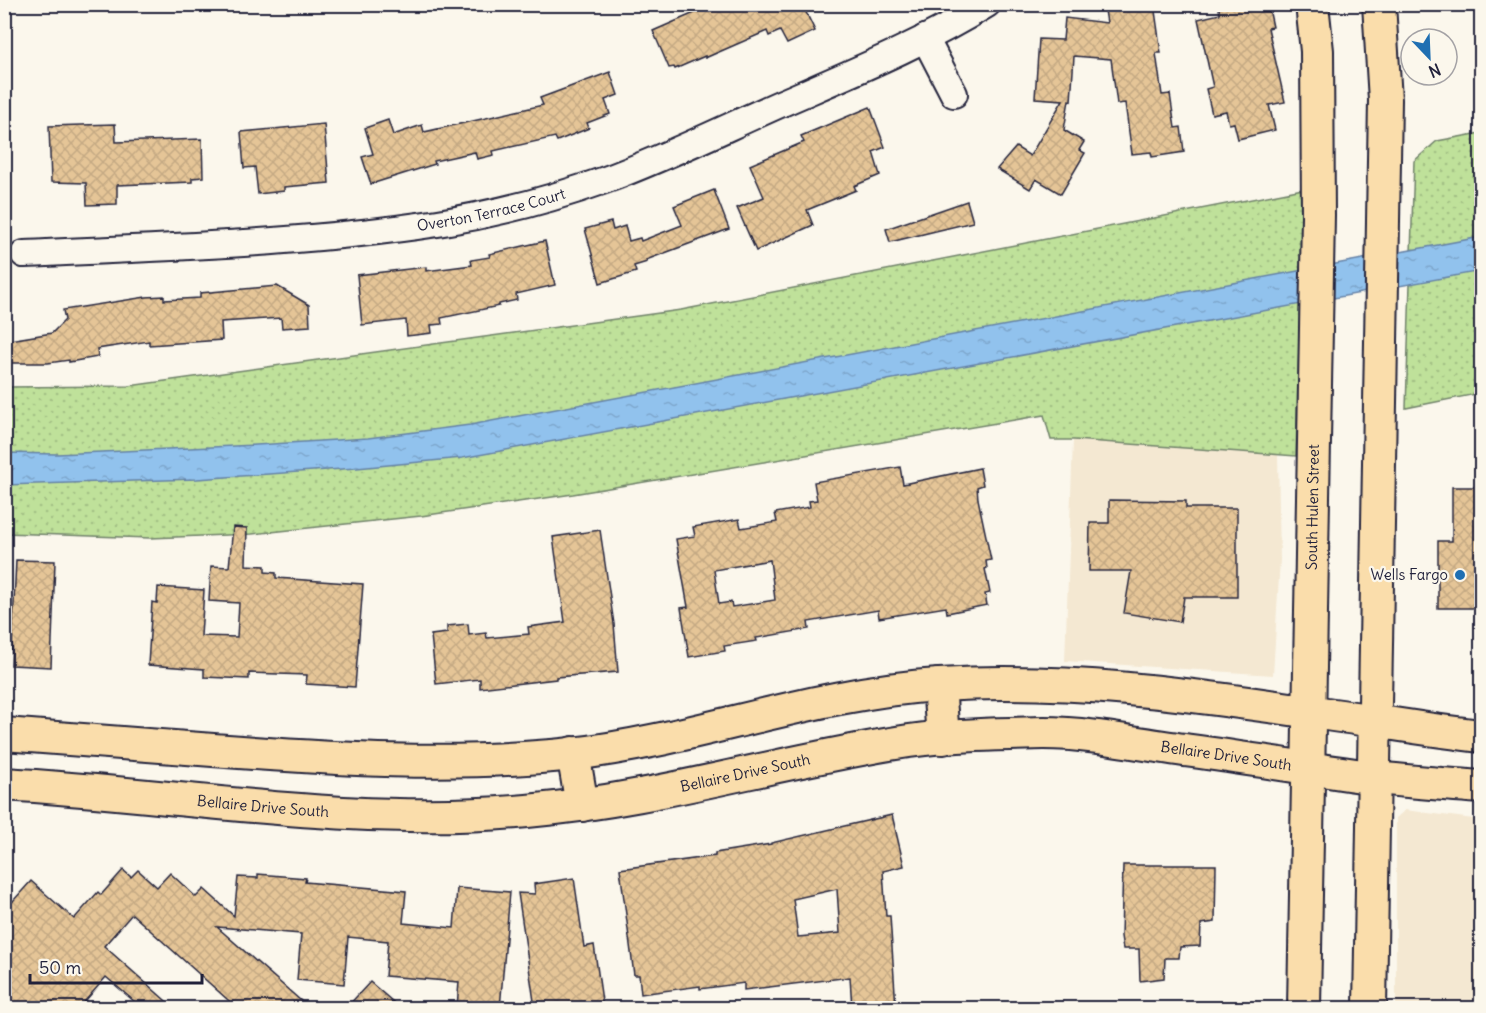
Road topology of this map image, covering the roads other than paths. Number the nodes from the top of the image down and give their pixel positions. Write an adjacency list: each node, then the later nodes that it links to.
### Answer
1 (987, 4): 4 (street, Overton Terrace Court)
2 (1312, 4): 8 (main road, South Hulen Street)
3 (1379, 4): 9 (main road)
4 (925, 38): 5 (street); 6 (street, Overton Terrace Court)
5 (954, 94)
6 (24, 254)
7 (939, 685): 8 (main road); 13 (main road); 14 (main road)
8 (1310, 711): 9 (main road); 15 (main road, South Hulen Street)
9 (1374, 721): 11 (main road); 16 (main road)
10 (4, 734): 12 (main road)
11 (1482, 736)
12 (46, 737): 14 (main road); 18 (main road)
13 (943, 738): 15 (main road, Bellaire Drive South); 20 (main road, Bellaire Drive South)
14 (573, 753): 20 (main road)
15 (1309, 767): 16 (main road, Bellaire Drive South); 21 (main road, South Hulen Street)
16 (1373, 777): 19 (main road, Bellaire Drive South); 22 (main road)
17 (4, 784): 18 (main road, Bellaire Drive South)
18 (39, 786): 20 (main road, Bellaire Drive South)
19 (1482, 787)
20 (582, 805)
21 (1304, 1008)
22 (1370, 1008)

